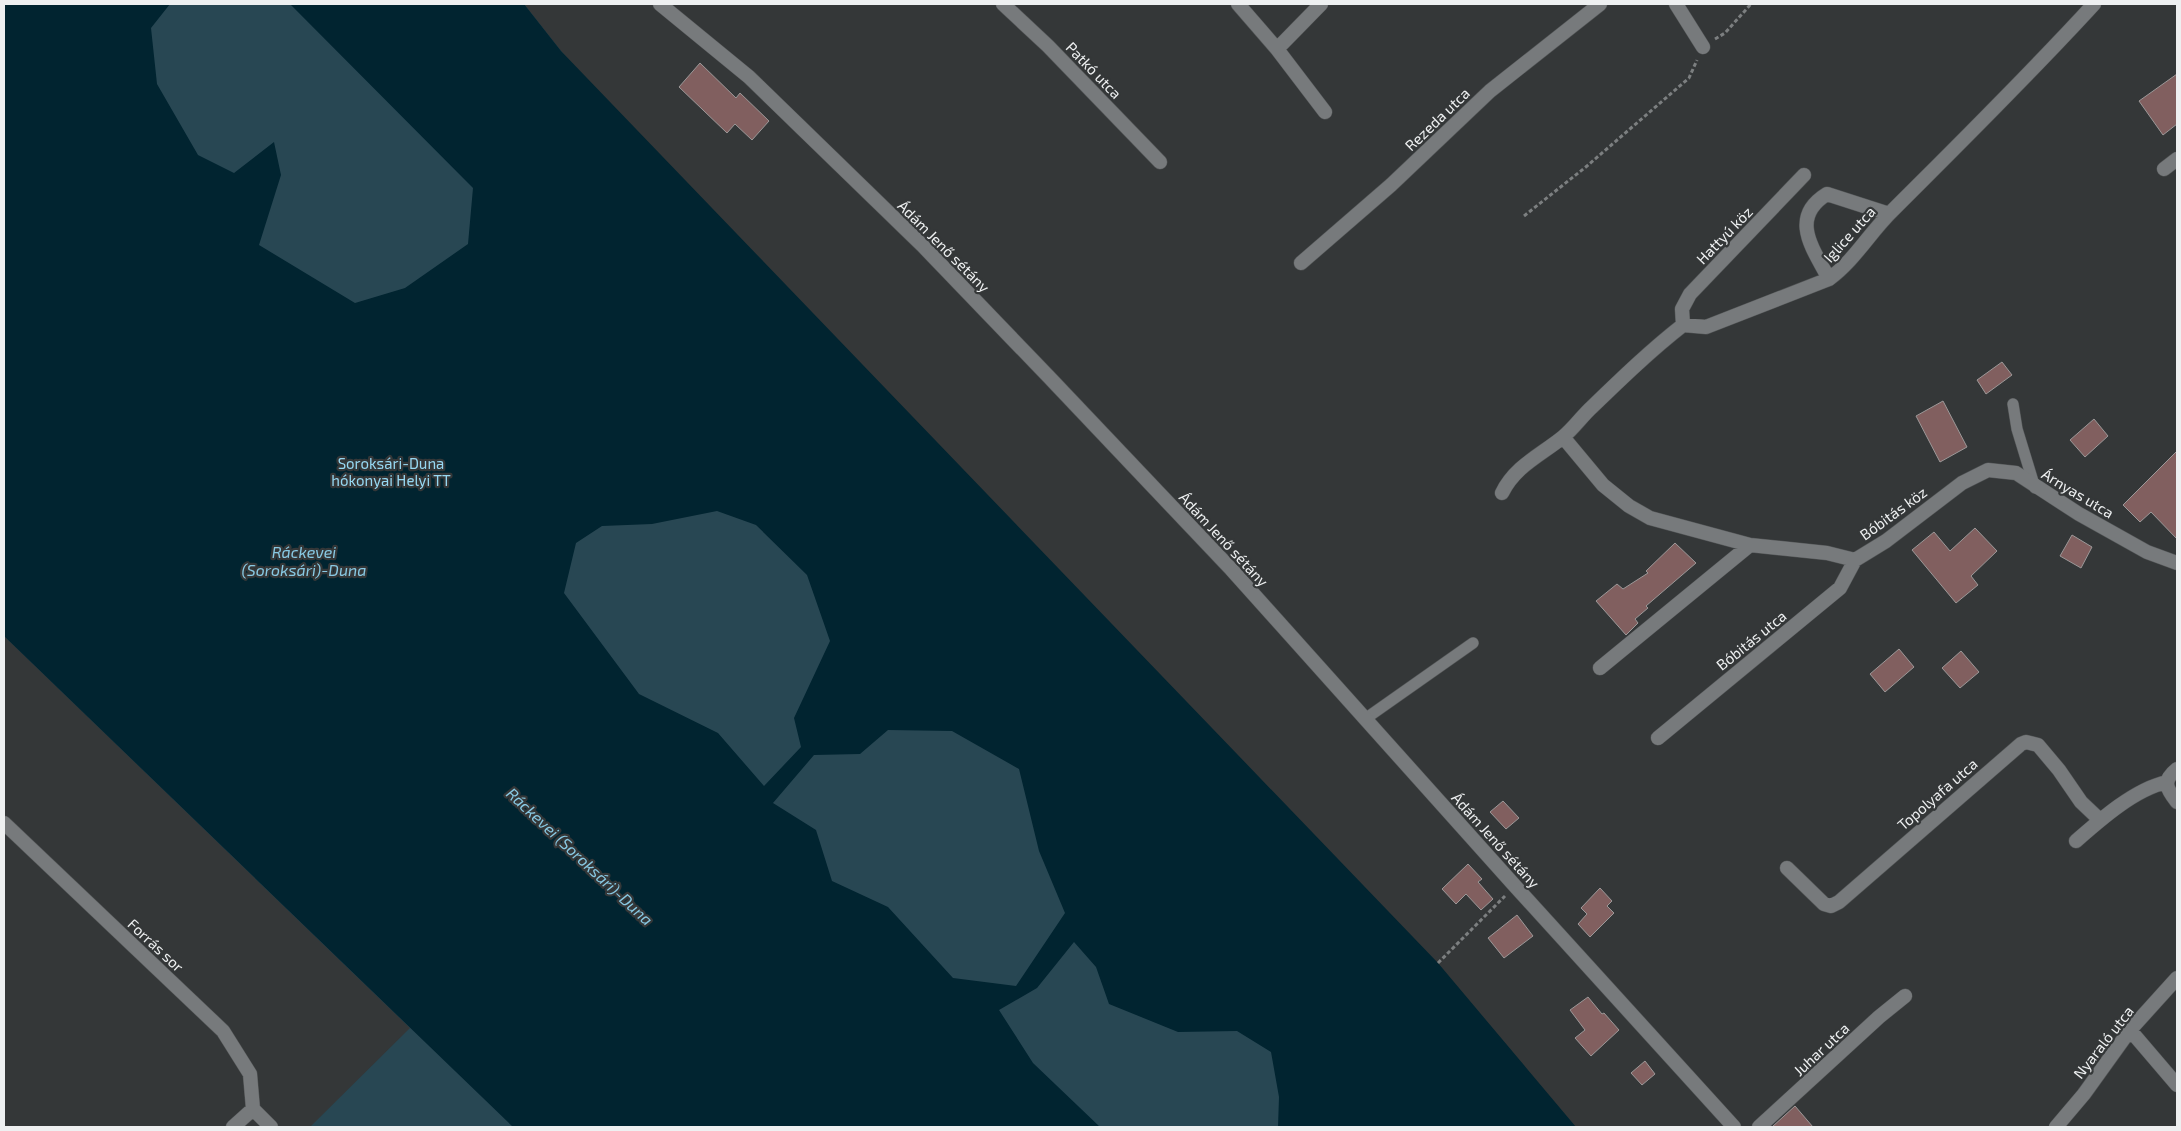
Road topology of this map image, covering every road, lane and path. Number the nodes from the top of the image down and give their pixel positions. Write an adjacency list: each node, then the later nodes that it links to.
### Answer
1 (660, 4): 31 (street, Ádám Jenő sétány)
2 (1003, 4): 13 (street, Patkó utca)
3 (1238, 4): 10 (street)
4 (1321, 4): 10 (street)
5 (1600, 4): 18 (street, Rezeda utca)
6 (1676, 4): 9 (street)
7 (1751, 4): 9 (path)
8 (2094, 4): 16 (street, Iglice utca)
9 (1703, 47): 17 (path)
10 (1277, 49): 11 (street)
11 (1326, 112)
12 (2177, 159): 14 (street)
13 (1160, 162)
14 (2164, 169)
15 (1804, 175): 20 (street, Hattyú köz)
16 (1889, 214): 19 (street, Iglice utca); 19 (street)
17 (1524, 216)
18 (1301, 263)
19 (1829, 279): 20 (street, Iglice utca)
20 (1683, 324): 22 (street)
21 (2013, 404): 24 (lane)
22 (1563, 437): 25 (street); 26 (street, Bóbitás köz)
23 (1962, 483): 24 (street, Árnyas utca); 27 (street, Bóbitás köz)
24 (2035, 488): 28 (street, Árnyas utca)
25 (1502, 493)
26 (1750, 545): 27 (street, Bóbitás köz); 30 (street)
27 (1855, 560): 32 (street, Bóbitás utca)
28 (2177, 563)
29 (1473, 643): 31 (lane)
30 (1600, 668)
31 (1365, 719): 40 (street, Ádám Jenő sétány)
32 (1658, 738)
33 (2177, 768): 34 (street)
34 (2167, 782): 35 (street); 36 (street)
35 (2177, 802)
36 (2100, 820): 38 (street); 39 (street, Topolyafa utca)
37 (4, 823): 46 (street, Forrás sor)
38 (2076, 841)
39 (1787, 868)
40 (1515, 886): 41 (path); 49 (street, Ádám Jenő sétány)
41 (1438, 963)
42 (2177, 978): 44 (street, Nyaraló utca)
43 (1905, 996): 50 (street, Juhar utca)
44 (2130, 1030): 45 (street); 51 (street, Nyaraló utca)
45 (2177, 1085)
46 (253, 1108): 47 (street); 48 (street)
47 (233, 1127)
48 (271, 1127)
49 (1734, 1127)
50 (1759, 1127)
51 (2056, 1127)

